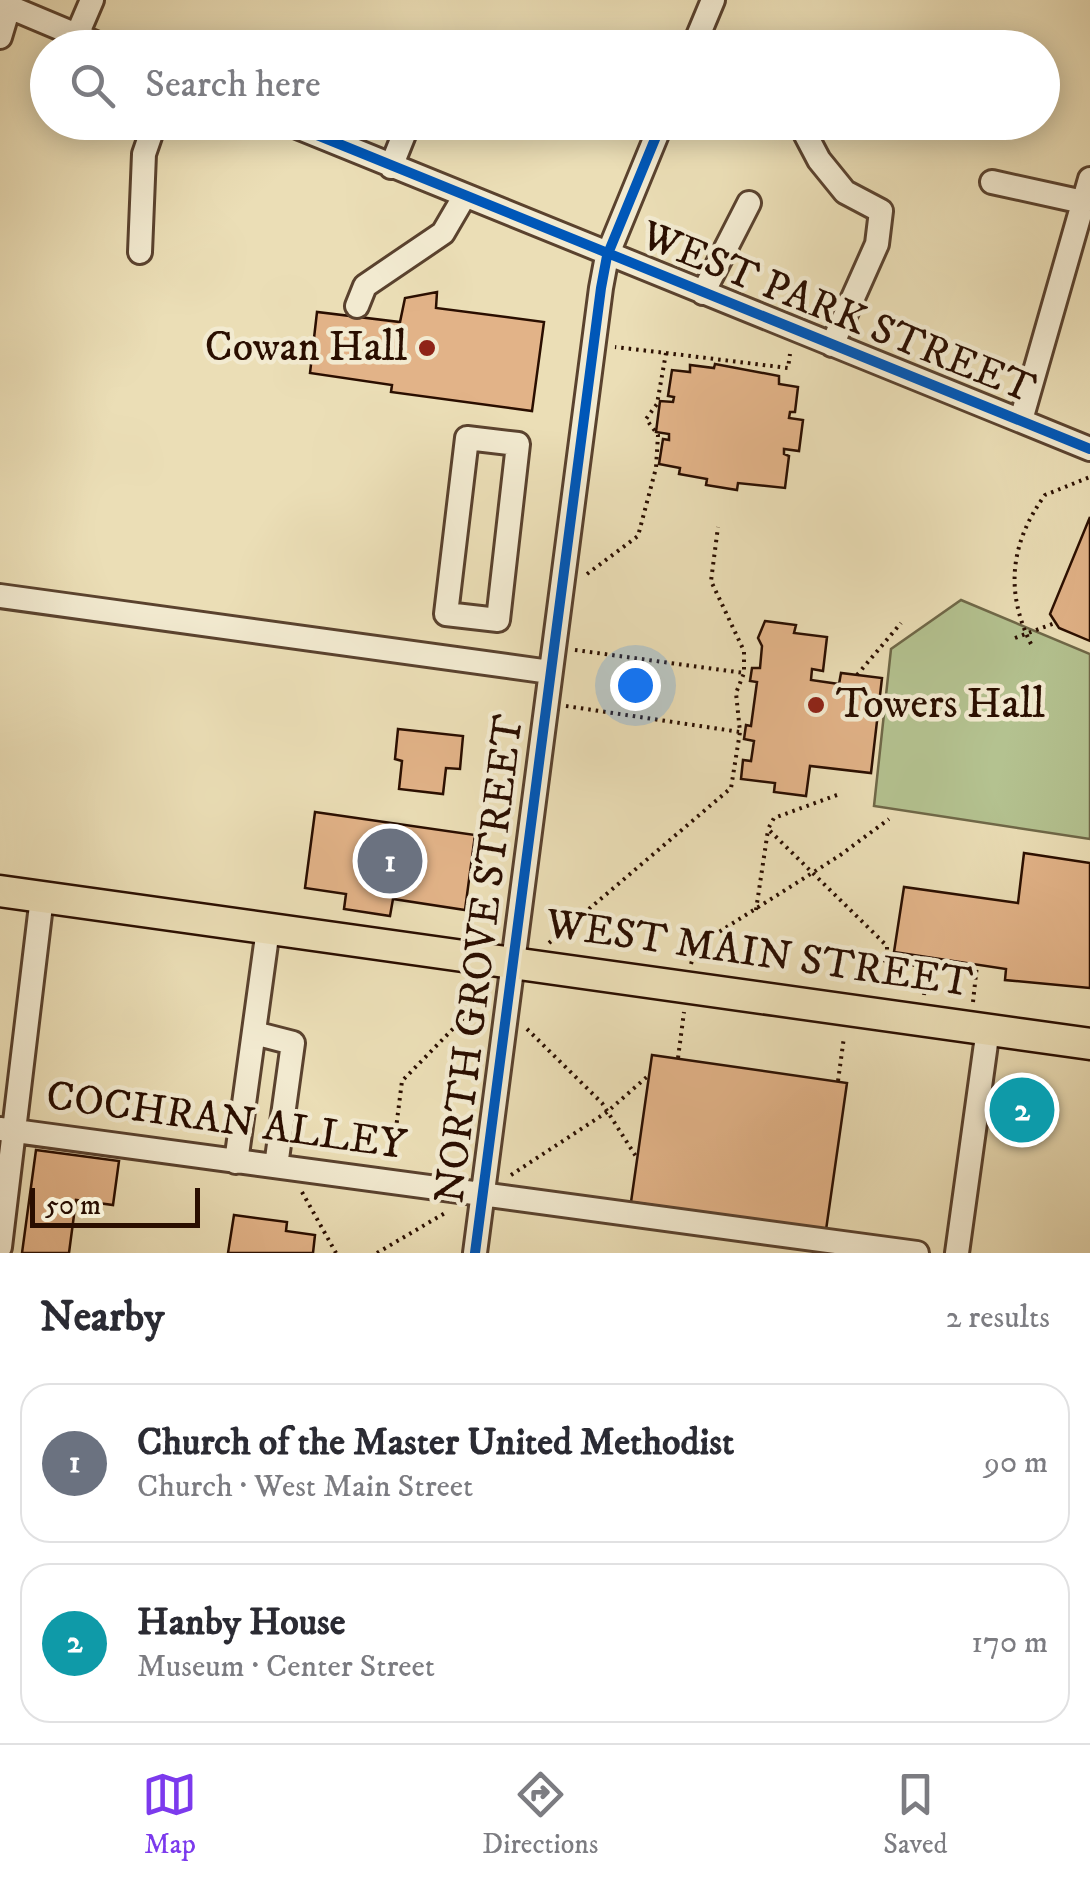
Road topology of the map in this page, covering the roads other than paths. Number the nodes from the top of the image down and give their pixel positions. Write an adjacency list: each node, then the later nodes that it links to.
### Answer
1 (92, 0): 5 (street)
2 (713, 0): 6 (street)
3 (5, 5): 4 (street); 7 (street)
4 (65, 30)
5 (79, 30)
6 (700, 30)
7 (0, 37)
8 (149, 140): 19 (street)
9 (327, 140): 13 (street, WEST PARK STREET)
10 (402, 140): 13 (street)
11 (655, 140): 20 (street, NORTH GROVE STREET)
12 (808, 140): 23 (street)
13 (391, 167): 16 (street, WEST PARK STREET)
14 (1090, 179): 18 (street)
15 (992, 182): 18 (street)
16 (464, 197): 20 (street, WEST PARK STREET); 22 (street)
17 (749, 202): 21 (street)
18 (1083, 202): 24 (street)
19 (140, 252)
20 (607, 256): 21 (street, WEST PARK STREET); 29 (street, NORTH GROVE STREET)
21 (704, 294): 23 (street, WEST PARK STREET)
22 (358, 306)
23 (832, 344): 24 (street, WEST PARK STREET)
24 (1022, 420): 25 (street, WEST PARK STREET)
25 (1090, 449)
26 (0, 596): 28 (street)
27 (472, 617): 27 (street); 28 (street)
28 (466, 660): 29 (street)
29 (550, 672): 33 (street, NORTH GROVE STREET)
30 (0, 891): 31 (main road, WEST MAIN STREET)
31 (42, 897): 32 (main road, WEST MAIN STREET); 37 (street)
32 (268, 929): 33 (main road, WEST MAIN STREET); 35 (street)
33 (514, 963): 34 (main road, WEST MAIN STREET); 40 (street, NORTH GROVE STREET)
34 (980, 1020): 36 (main road, WEST MAIN STREET); 45 (street)
35 (254, 1033): 38 (street); 39 (street)
36 (1090, 1044)
37 (8, 1130): 38 (street, COCHRAN ALLEY); 42 (street)
38 (236, 1162): 39 (street, COCHRAN ALLEY)
39 (276, 1166): 40 (street, COCHRAN ALLEY)
40 (491, 1189): 41 (street, COCHRAN ALLEY); 43 (street, NORTH GROVE STREET)
41 (753, 1242): 44 (street, COCHRAN ALLEY)
42 (0, 1247)
43 (474, 1253)
44 (916, 1253)
45 (957, 1253)

